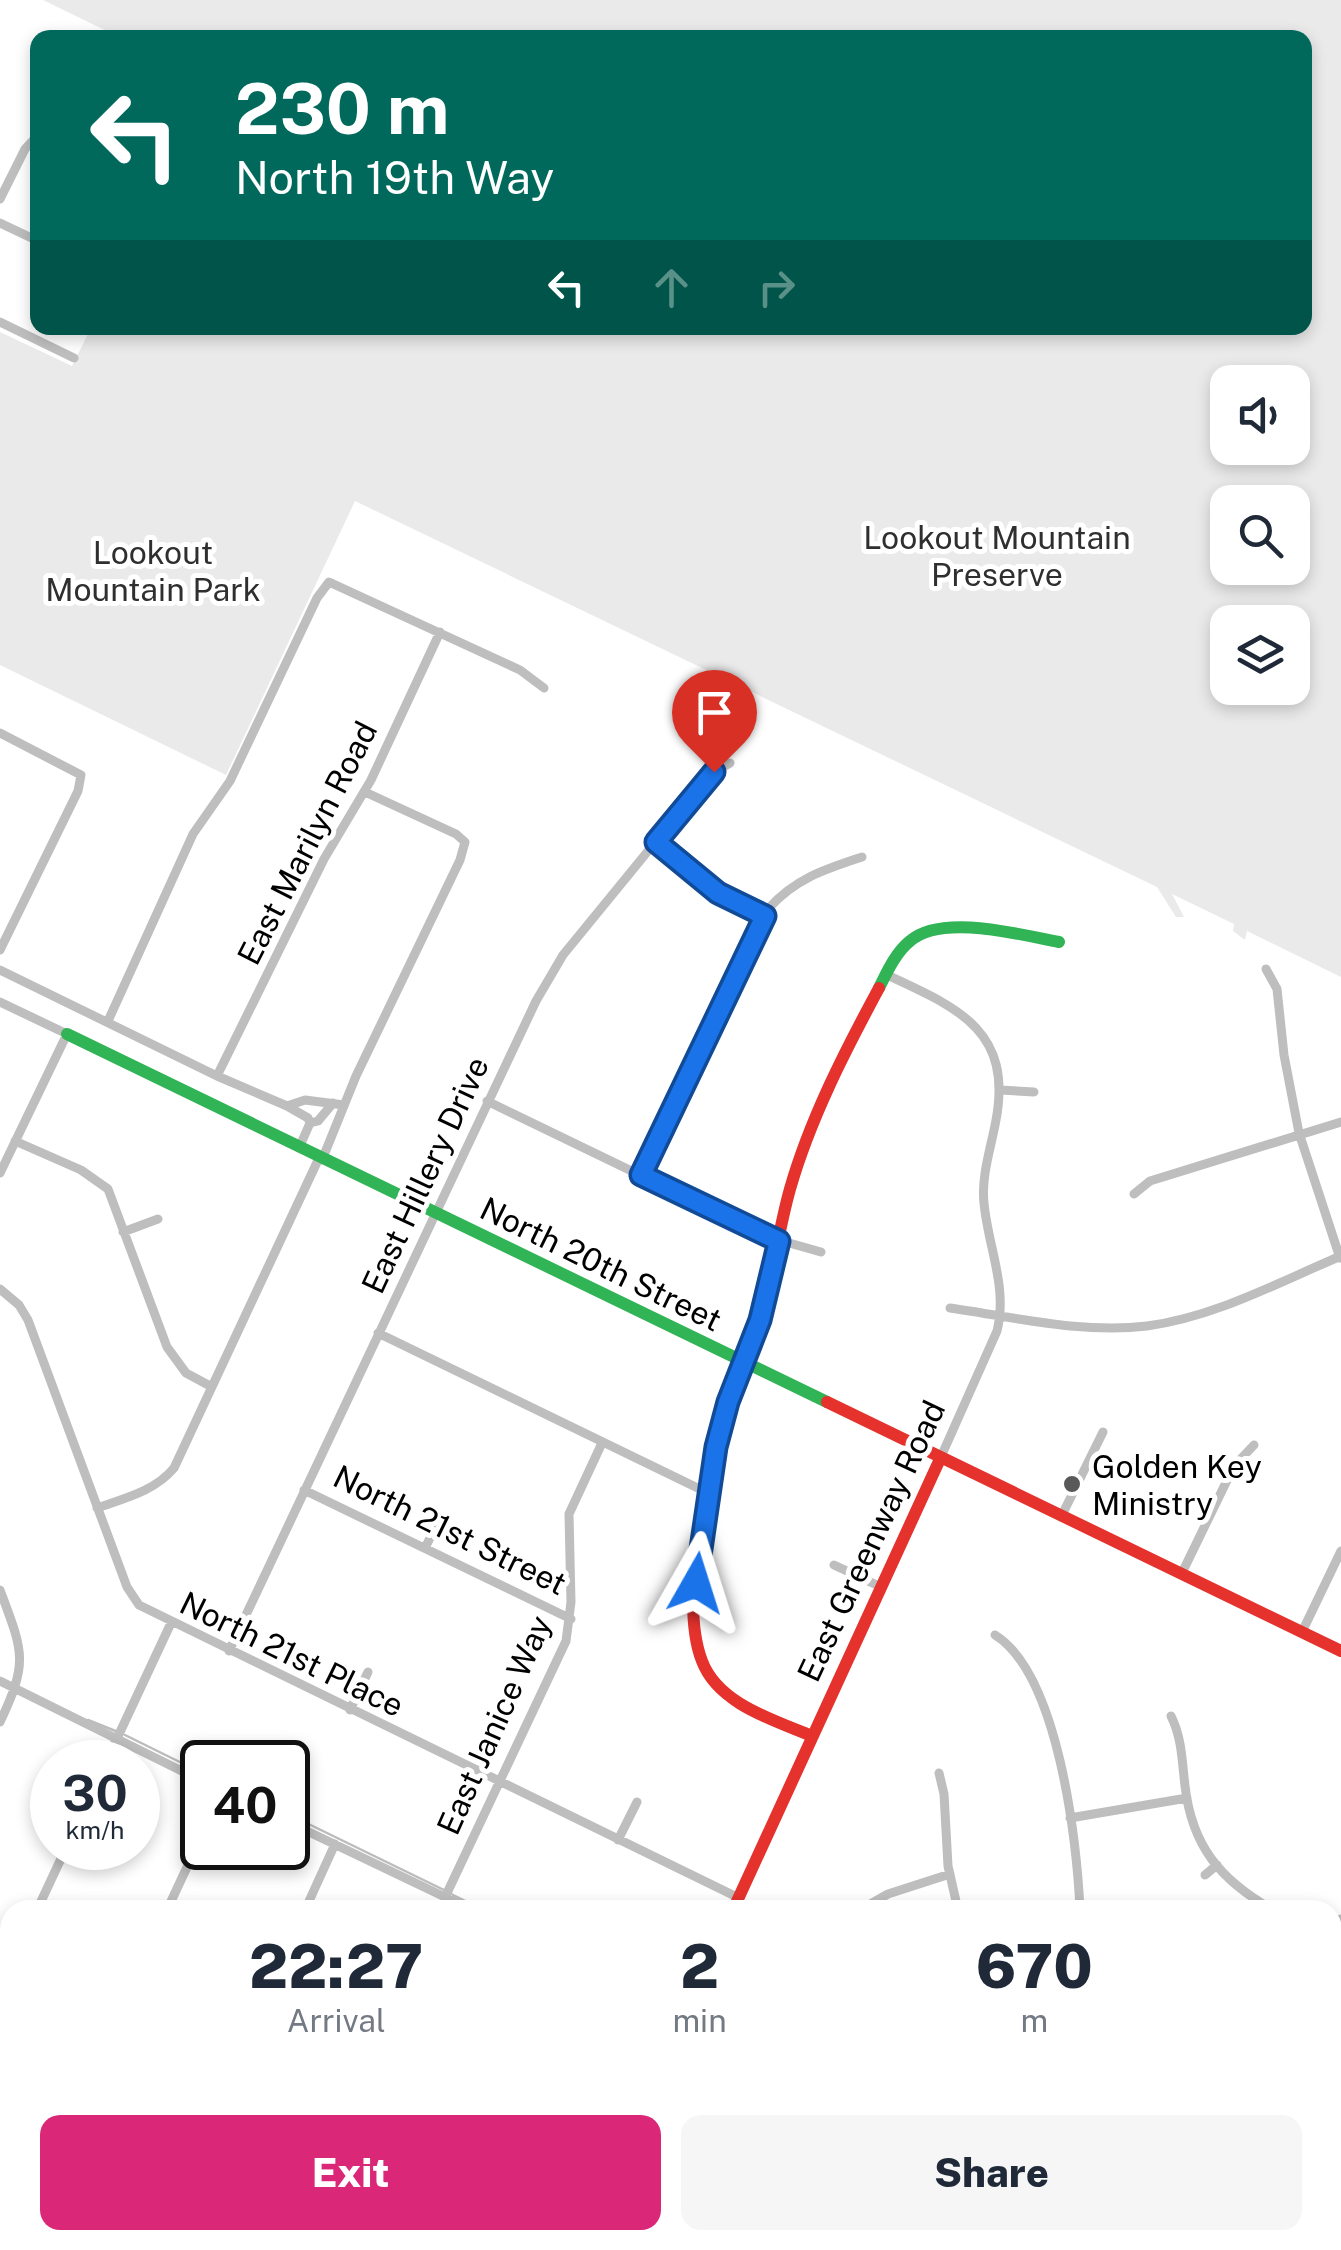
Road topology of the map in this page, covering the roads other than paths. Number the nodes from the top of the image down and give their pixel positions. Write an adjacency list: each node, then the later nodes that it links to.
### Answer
1 (30, 144): 2 (street)
2 (0, 198)
3 (0, 222): 4 (street)
4 (30, 237)
5 (0, 322): 7 (street)
6 (34, 335): 7 (street)
7 (33, 338): 8 (street)
8 (74, 358)
9 (440, 632): 10 (street); 13 (street, East Marilyn Road); 23 (street)
10 (544, 688)
11 (0, 733): 18 (street)
12 (730, 764): 14 (street, East Hillery Drive)
13 (364, 792): 25 (street, East Marilyn Road); 29 (street)
14 (656, 842): 16 (street); 28 (street, East Hillery Drive)
15 (862, 857): 16 (street)
16 (765, 916): 40 (street)
17 (1059, 942): 21 (street)
18 (0, 950)
19 (1266, 969): 35 (street)
20 (0, 970): 23 (street)
21 (886, 974): 26 (street); 45 (street)
22 (0, 1002): 24 (street, North 20th Street)
23 (108, 1020): 25 (street)
24 (66, 1034): 36 (street); 37 (street, North 20th Street)
25 (217, 1076): 30 (street)
26 (1000, 1090): 27 (street); 50 (street)
27 (1034, 1092)
28 (487, 1101): 40 (street); 42 (street, East Hillery Drive)
29 (339, 1104): 30 (street); 31 (street); 34 (street)
30 (288, 1106): 32 (street)
31 (322, 1117): 32 (street); 34 (street)
32 (310, 1122): 37 (street)
33 (1341, 1122): 35 (street)
34 (337, 1128): 38 (street)
35 (1299, 1134): 41 (street); 47 (street)
36 (15, 1140): 39 (street); 44 (street)
37 (299, 1148): 38 (street, North 20th Street)
38 (320, 1159): 42 (street, North 20th Street); 53 (street)
39 (0, 1173)
40 (641, 1175): 45 (street)
41 (1134, 1194)
42 (434, 1213): 51 (street, East Hillery Drive); 52 (street, North 20th Street)
43 (158, 1219): 44 (street)
44 (124, 1232): 53 (street)
45 (779, 1241): 46 (street); 52 (street)
46 (821, 1252)
47 (1340, 1258): 50 (street)
48 (0, 1289): 60 (street, North 21st Place)
49 (950, 1308): 50 (street)
50 (1002, 1315): 57 (street, East Greenway Road)
51 (378, 1333): 55 (street); 58 (street, East Hillery Drive)
52 (744, 1364): 57 (street, North 20th Street); 59 (street)
53 (212, 1387): 60 (street)
54 (1103, 1432): 61 (street)
55 (602, 1442): 59 (street); 69 (street, East Janice Way)
56 (1254, 1445): 66 (street)
57 (940, 1460): 61 (street, North 20th Street); 67 (street, East Greenway Road)
58 (304, 1490): 63 (street, North 21st Street); 73 (street, East Hillery Drive)
59 (708, 1493): 81 (street)
60 (98, 1508): 70 (street, North 21st Place)
61 (1061, 1517): 66 (street, North 20th Street)
62 (440, 1518): 63 (street)
63 (425, 1548): 69 (street, North 21st Street)
64 (1341, 1552): 71 (street)
65 (834, 1566): 67 (street)
66 (1181, 1574): 71 (street, North 20th Street)
67 (881, 1588): 81 (street, East Greenway Road)
68 (0, 1590): 77 (street)
69 (571, 1619): 84 (street, East Janice Way)
70 (171, 1623): 73 (street, North 21st Place); 82 (street)
71 (1302, 1632): 74 (street, North 20th Street)
72 (995, 1635): 87 (street)
73 (229, 1651): 78 (street, North 21st Place)
74 (1341, 1651)
75 (368, 1672): 78 (street)
76 (0, 1681): 77 (street)
77 (16, 1689): 80 (street); 82 (street)
78 (350, 1710): 84 (street, North 21st Place)
79 (1171, 1716): 85 (street)
80 (0, 1722)
81 (812, 1736): 103 (street, East Greenway Road)
82 (116, 1740)
83 (939, 1773): 94 (street)
84 (499, 1782): 89 (street, North 21st Place); 96 (street, East Janice Way)
85 (1187, 1798): 87 (street); 91 (street)
86 (636, 1802): 89 (street)
87 (1070, 1818): 106 (street)
88 (310, 1832): 90 (street)
89 (618, 1840): 102 (street, North 21st Place)
90 (336, 1844): 96 (street); 99 (street)
91 (1217, 1864): 95 (street); 107 (street)
92 (55, 1870): 97 (street)
93 (186, 1870): 98 (street)
94 (950, 1874): 104 (street); 105 (street)
95 (1204, 1875)
96 (445, 1897): 100 (street, East Janice Way); 101 (street)
97 (41, 1900)
98 (172, 1900)
99 (309, 1900)
100 (443, 1900)
101 (451, 1900)
102 (729, 1900)
103 (738, 1900)
104 (878, 1900)
105 (956, 1900)
106 (1079, 1900)
107 (1259, 1900)

